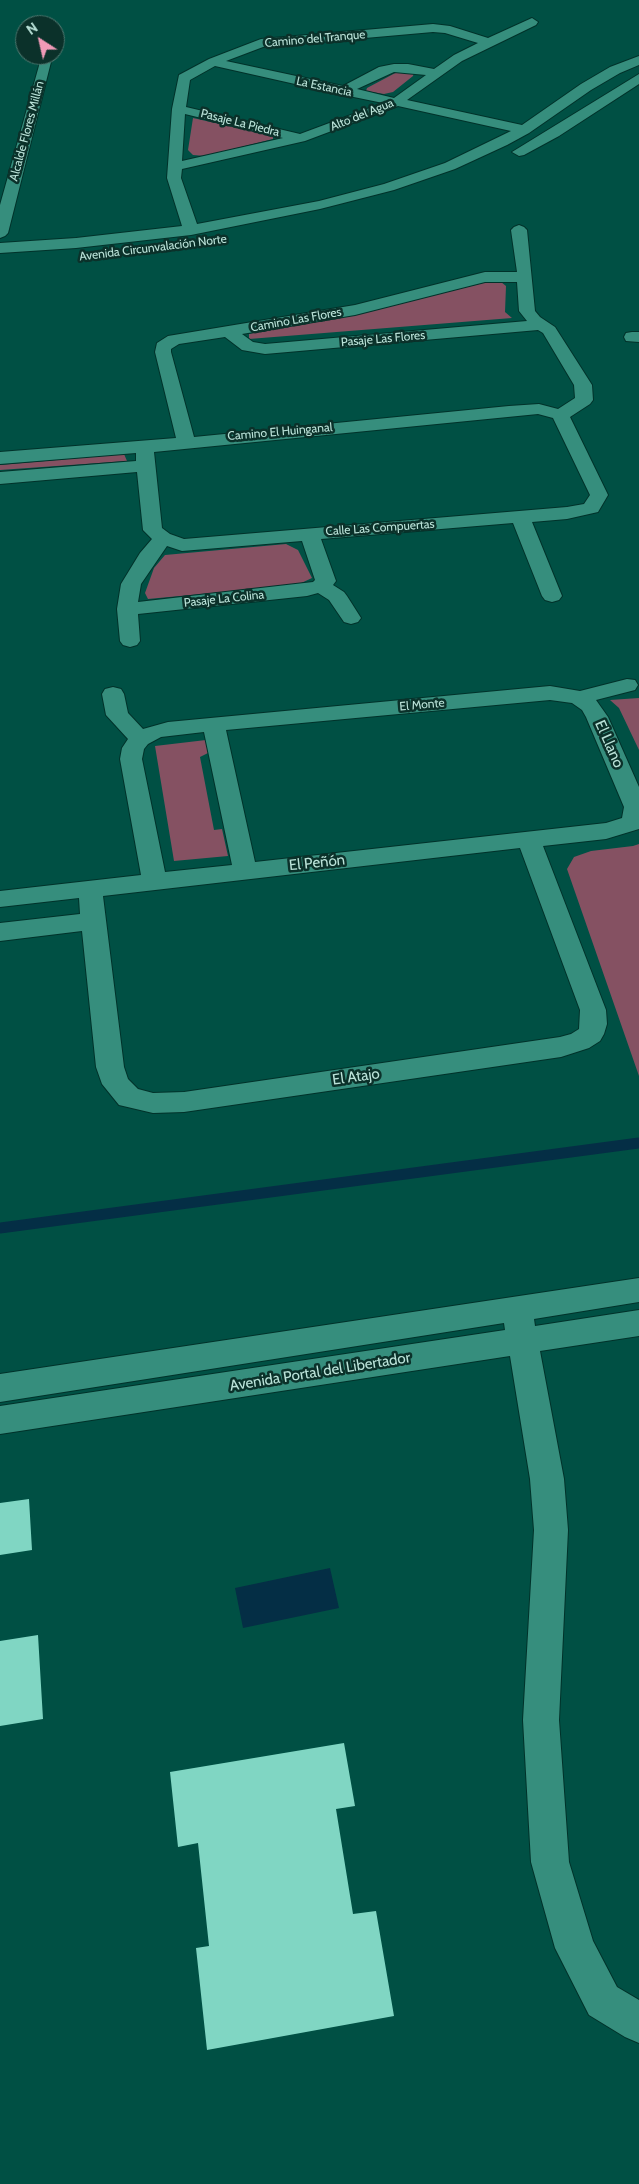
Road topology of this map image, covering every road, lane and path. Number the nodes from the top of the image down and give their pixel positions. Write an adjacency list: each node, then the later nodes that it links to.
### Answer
1 (532, 22): 2 (street, Alto del Agua)
2 (487, 42): 4 (street, Camino del Tranque); 8 (street, Alto del Agua)
3 (639, 60): 6 (street, Avenida Circunvalación Norte)
4 (213, 62): 10 (street, La Estancia); 12 (street, Camino del Tranque)
5 (44, 65): 20 (street, Alcalde Flores Millán)
6 (623, 67): 7 (street); 13 (street, Avenida Circunvalación Norte)
7 (639, 70)
8 (434, 73): 10 (street); 11 (street, Alto del Agua)
9 (639, 78): 15 (street)
10 (344, 91): 11 (street, La Estancia)
11 (394, 103): 13 (street, La Estancia); 14 (street, Alto del Agua)
12 (180, 109): 14 (street, Pasaje La Piedra); 16 (street, Camino del Tranque)
13 (524, 130): 17 (street, Avenida Circunvalación Norte)
14 (300, 138): 16 (street, Alto del Agua)
15 (508, 158)
16 (174, 167): 21 (street, Camino del Tranque)
17 (282, 213): 18 (street); 21 (street, Avenida Circunvalación Norte)
18 (305, 224)
19 (519, 230): 25 (street)
20 (0, 233)
21 (192, 240): 22 (street, Avenida Circunvalación Norte)
22 (0, 248)
23 (81, 257): 24 (street, Avenida Circunvalación Norte)
24 (0, 262)
25 (526, 277): 26 (street); 27 (street, Camino Las Flores)
26 (542, 325): 27 (street, Pasaje Las Flores); 28 (street)
27 (228, 332): 29 (street, Camino Las Flores)
28 (560, 415): 29 (street, Camino El Huinganal); 34 (street, Calle Las Compuertas)
29 (186, 441): 30 (street, Camino El Huinganal)
30 (144, 447): 31 (street, Camino El Huinganal); 32 (street)
31 (0, 458)
32 (144, 466): 33 (street); 36 (street)
33 (0, 478)
34 (520, 517): 35 (street, Calle Las Compuertas); 38 (street)
35 (309, 533): 36 (street, Calle Las Compuertas); 37 (street)
36 (163, 538): 39 (street)
37 (320, 586): 39 (street, Pasaje La Colina); 40 (street)
38 (552, 596)
39 (127, 609): 41 (street)
40 (352, 618)
41 (130, 641)
42 (627, 684): 44 (street, El Monte)
43 (113, 694): 46 (street)
44 (580, 698): 45 (street, El Monte); 47 (street, El Llano)
45 (214, 725): 46 (street, El Monte); 49 (street)
46 (140, 739): 50 (street)
47 (632, 823): 48 (street, El Peñón)
48 (530, 840): 49 (street, El Peñón); 53 (street, El Atajo)
49 (245, 871): 50 (street, El Peñón)
50 (155, 882): 51 (street, El Peñón)
51 (90, 889): 52 (street, El Peñón); 53 (street, El Atajo)
52 (0, 899)
53 (92, 921): 54 (street)
54 (0, 932)
55 (639, 1290): 56 (street)
56 (517, 1309): 58 (street); 59 (street)
57 (639, 1323): 58 (street, Avenida Portal del Libertador)
58 (523, 1341): 60 (street, Avenida Portal del Libertador); 61 (street)
59 (0, 1388)
60 (0, 1420)
61 (639, 2023)

